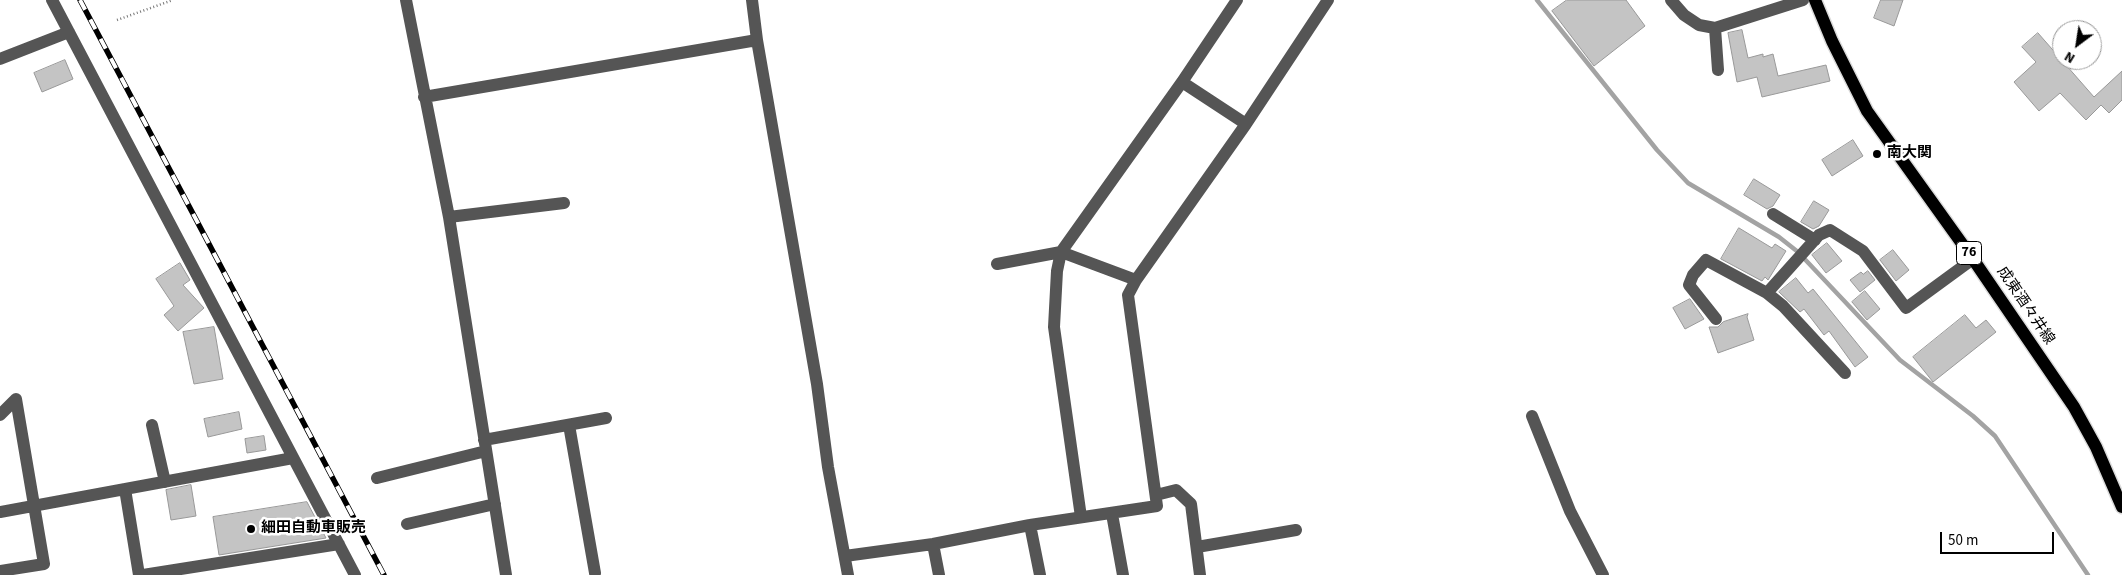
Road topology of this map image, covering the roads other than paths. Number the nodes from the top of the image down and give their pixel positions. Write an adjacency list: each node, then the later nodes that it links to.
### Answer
1 (52, 0): 10 (street)
2 (406, 0): 15 (street)
3 (755, 0): 11 (street)
4 (1237, 0): 14 (street)
5 (1328, 0): 16 (street)
6 (1671, 0): 9 (street)
7 (1803, 0): 9 (street)
8 (1815, 0): 22 (main road, 成東酒々井線 / 76)
9 (1715, 28): 13 (street)
10 (69, 32): 12 (street); 34 (street)
11 (757, 40): 15 (street); 51 (street)
12 (0, 59)
13 (1718, 70)
14 (1182, 82): 16 (street); 21 (street)
15 (424, 96): 19 (street)
16 (1246, 124): 24 (street)
17 (564, 203): 19 (street)
18 (1773, 214): 20 (street)
19 (449, 217): 33 (street)
20 (1815, 240): 22 (street); 25 (street)
21 (1061, 252): 23 (street); 24 (street); 44 (street)
22 (1974, 259): 41 (main road, 成東酒々井線 / 76)
23 (997, 264)
24 (1136, 280): 38 (street)
25 (1766, 293): 26 (street); 27 (street)
26 (1716, 319)
27 (1845, 373)
28 (0, 415): 40 (street)
29 (1532, 416): 55 (street)
30 (606, 418): 32 (street)
31 (152, 425): 36 (street)
32 (569, 425): 33 (street); 54 (street)
33 (485, 446): 35 (street); 39 (street)
34 (293, 458): 36 (street); 48 (street)
35 (377, 478)
36 (165, 482): 37 (street)
37 (125, 489): 40 (street); 56 (street)
38 (1156, 495): 43 (street); 50 (street)
39 (495, 504): 45 (street); 58 (street)
40 (35, 506): 42 (street); 53 (street)
41 (2122, 507)
42 (0, 512)
43 (1112, 514): 44 (street); 62 (street)
44 (1081, 517): 46 (street)
45 (407, 524)
46 (1030, 525): 49 (street); 61 (street)
47 (1296, 530): 50 (street)
48 (339, 544): 52 (street); 57 (street)
49 (933, 544): 51 (street); 60 (street)
50 (1197, 547): 63 (street)
51 (846, 556): 59 (street)
52 (220, 569): 56 (street)
53 (0, 571)
54 (595, 573)
55 (1600, 574)
56 (141, 575)
57 (355, 575)
58 (506, 575)
59 (848, 575)
60 (939, 575)
61 (1040, 575)
62 (1123, 575)
63 (1200, 575)

